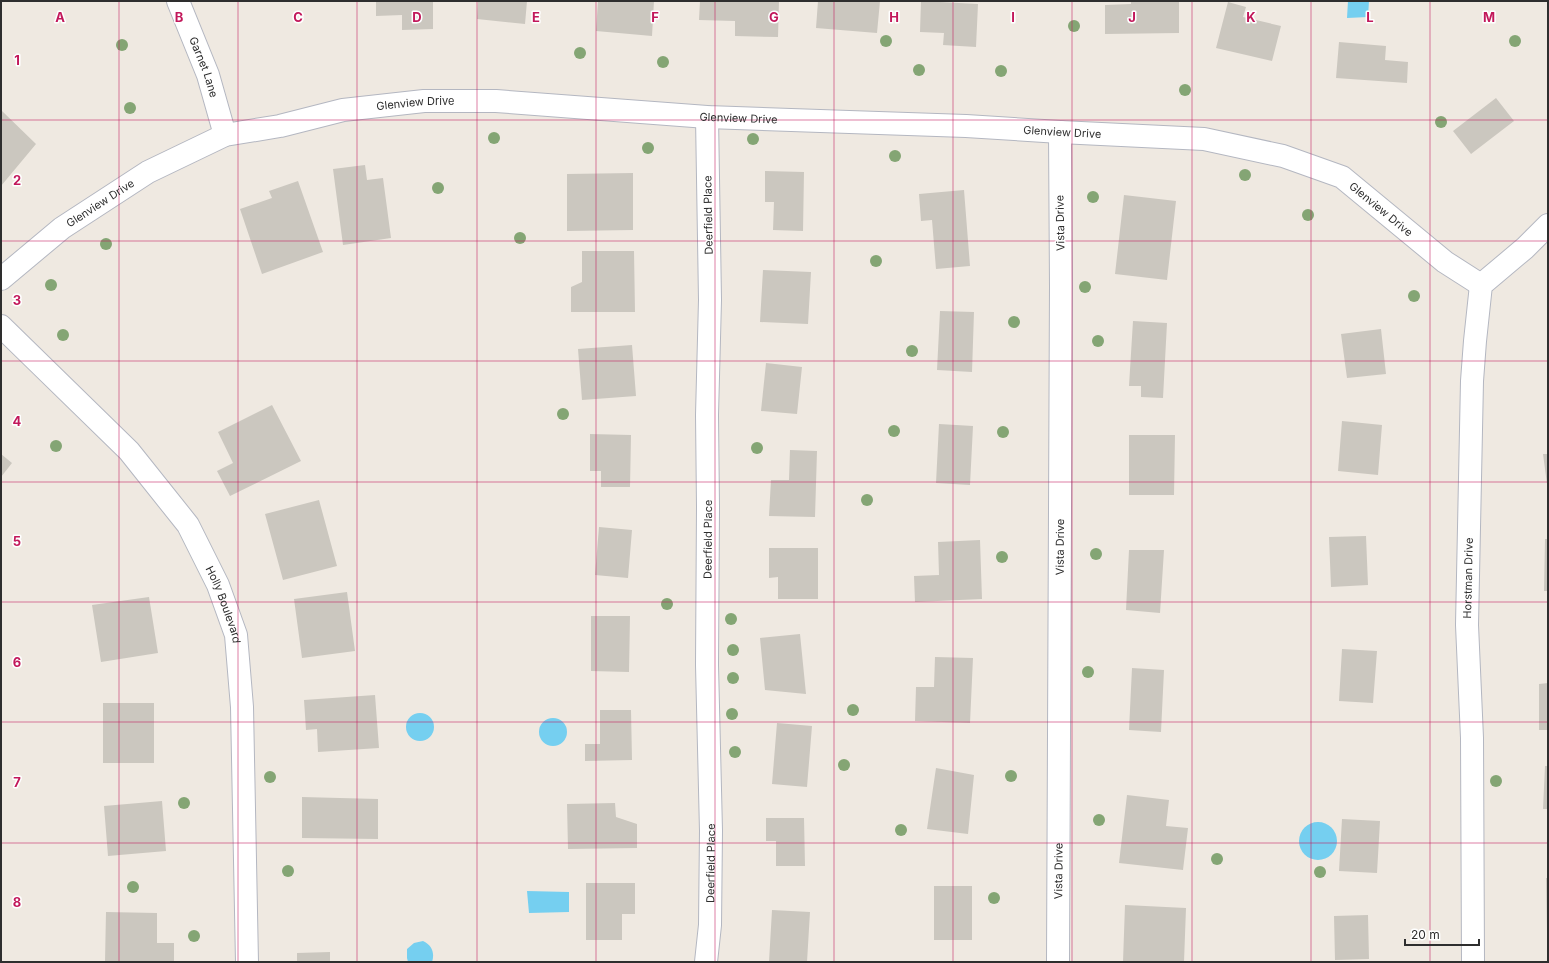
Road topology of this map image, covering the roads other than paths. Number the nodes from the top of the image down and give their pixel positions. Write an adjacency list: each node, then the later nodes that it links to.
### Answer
1 (178, 1): 4 (street, Garnet Lane)
2 (707, 117): 3 (street, Glenview Drive); 4 (street, Glenview Drive); 10 (street, Deerfield Place)
3 (1060, 132): 7 (street, Glenview Drive); 11 (street, Vista Drive)
4 (225, 135): 6 (street, Glenview Drive)
5 (1548, 225): 7 (street)
6 (1, 280)
7 (1481, 285): 12 (street, Horstman Drive)
8 (1, 326): 9 (street, Holly Boulevard)
9 (247, 962)
10 (706, 962)
11 (1058, 962)
12 (1473, 962)

